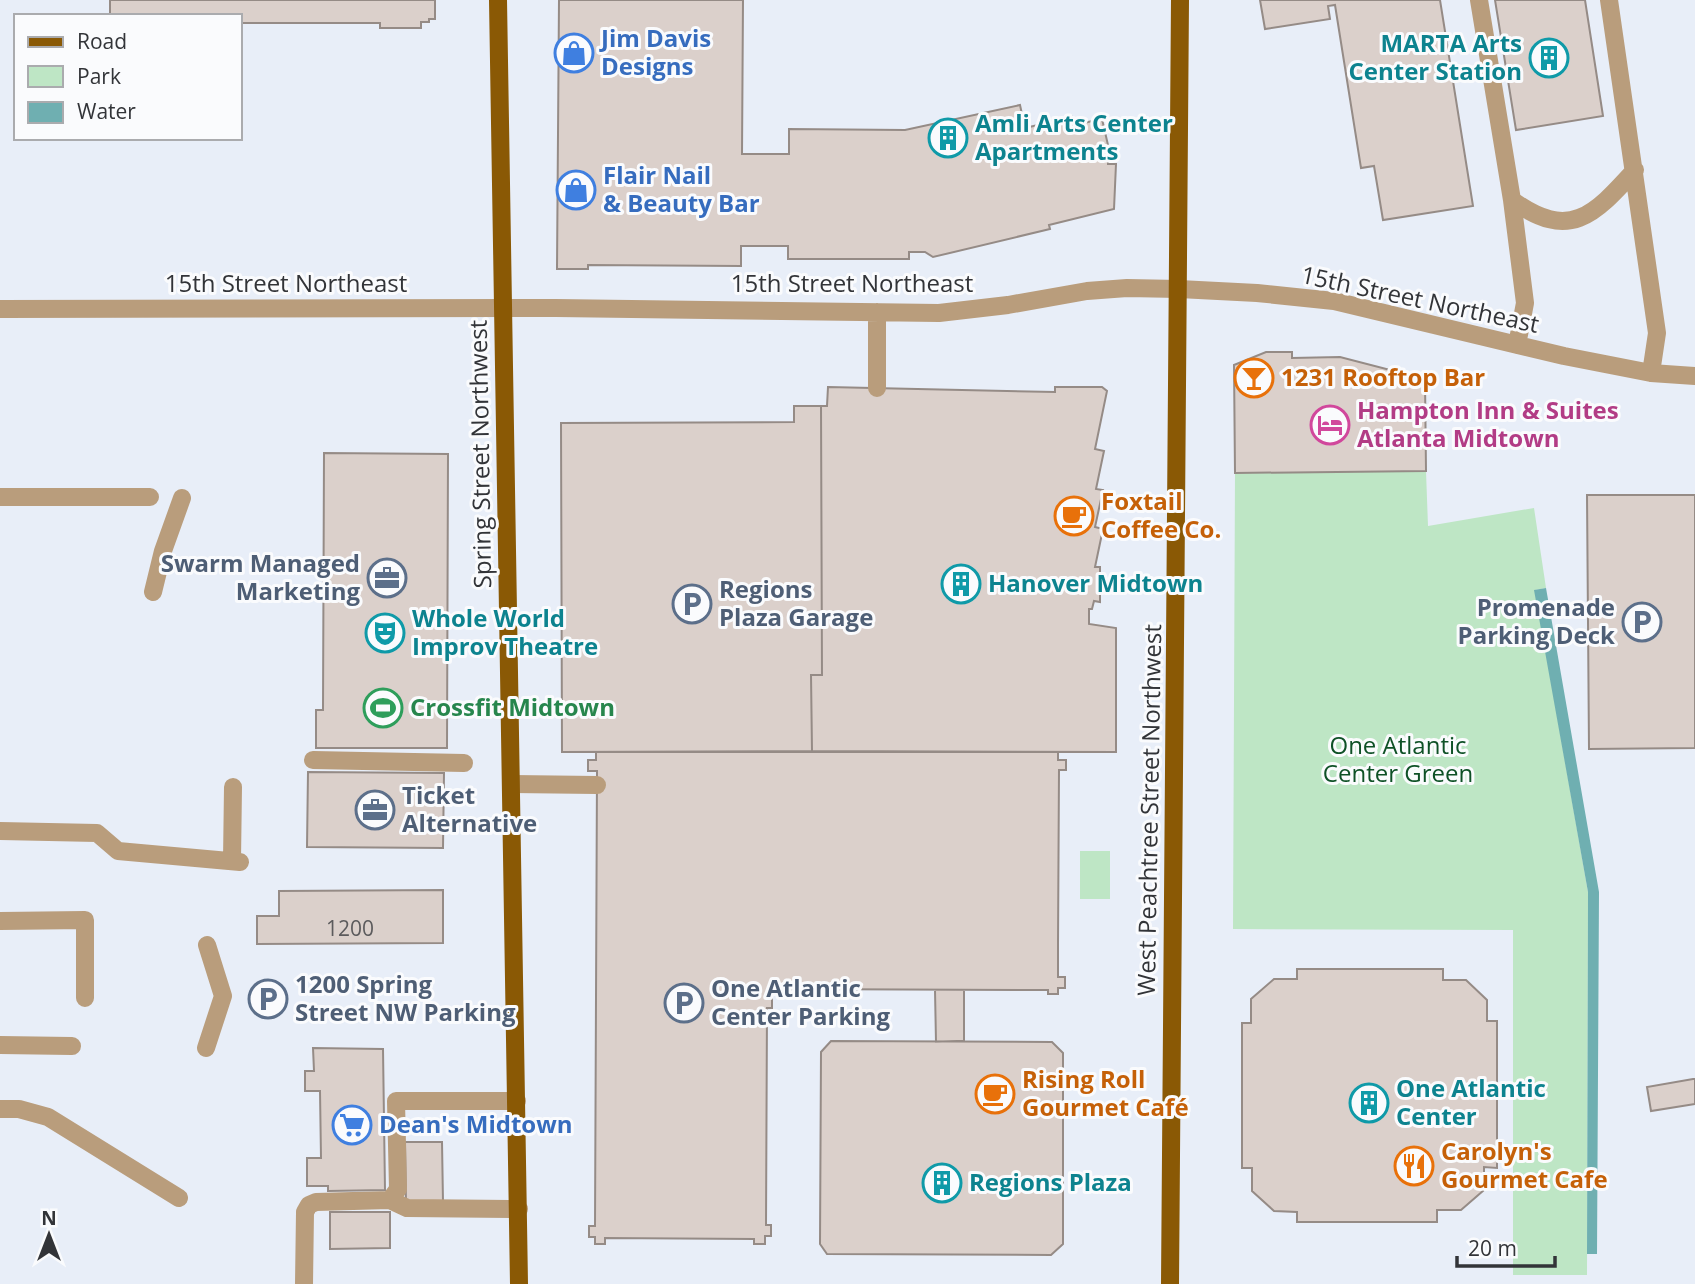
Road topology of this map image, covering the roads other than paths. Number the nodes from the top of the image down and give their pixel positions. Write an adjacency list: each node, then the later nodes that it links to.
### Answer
1 (498, 0): 8 (main road, Spring Street Northwest)
2 (1180, 0): 7 (main road, West Peachtree Street Northwest)
3 (1479, 0): 6 (street)
4 (1609, 0): 5 (street)
5 (1635, 170): 6 (street); 12 (street)
6 (1512, 200): 11 (street)
7 (1179, 289): 10 (street, 15th Street Northeast); 11 (street, 15th Street Northeast); 38 (main road, West Peachtree Street Northwest)
8 (503, 308): 9 (street, 15th Street Northeast); 10 (street, 15th Street Northeast); 21 (main road, Spring Street Northwest)
9 (0, 309)
10 (877, 312): 14 (street)
11 (1517, 345): 12 (street, 15th Street Northeast)
12 (1651, 373): 13 (street, 15th Street Northeast)
13 (1695, 376)
14 (877, 388)
15 (0, 497): 16 (street)
16 (150, 498)
17 (182, 498): 18 (street)
18 (153, 592)
19 (313, 760): 20 (street)
20 (464, 763)
21 (512, 784): 22 (street); 31 (main road, Spring Street Northwest)
22 (597, 785)
23 (233, 787): 24 (street)
24 (0, 831)
25 (0, 920): 27 (street)
26 (206, 946): 30 (street)
27 (85, 998)
28 (0, 1045): 29 (street)
29 (72, 1046)
30 (206, 1048)
31 (517, 1101): 34 (street); 35 (main road, Spring Street Northwest)
32 (0, 1109): 33 (street)
33 (179, 1198)
34 (390, 1200): 35 (street); 36 (street)
35 (519, 1209): 37 (main road, Spring Street Northwest)
36 (304, 1284)
37 (519, 1284)
38 (1170, 1284)

